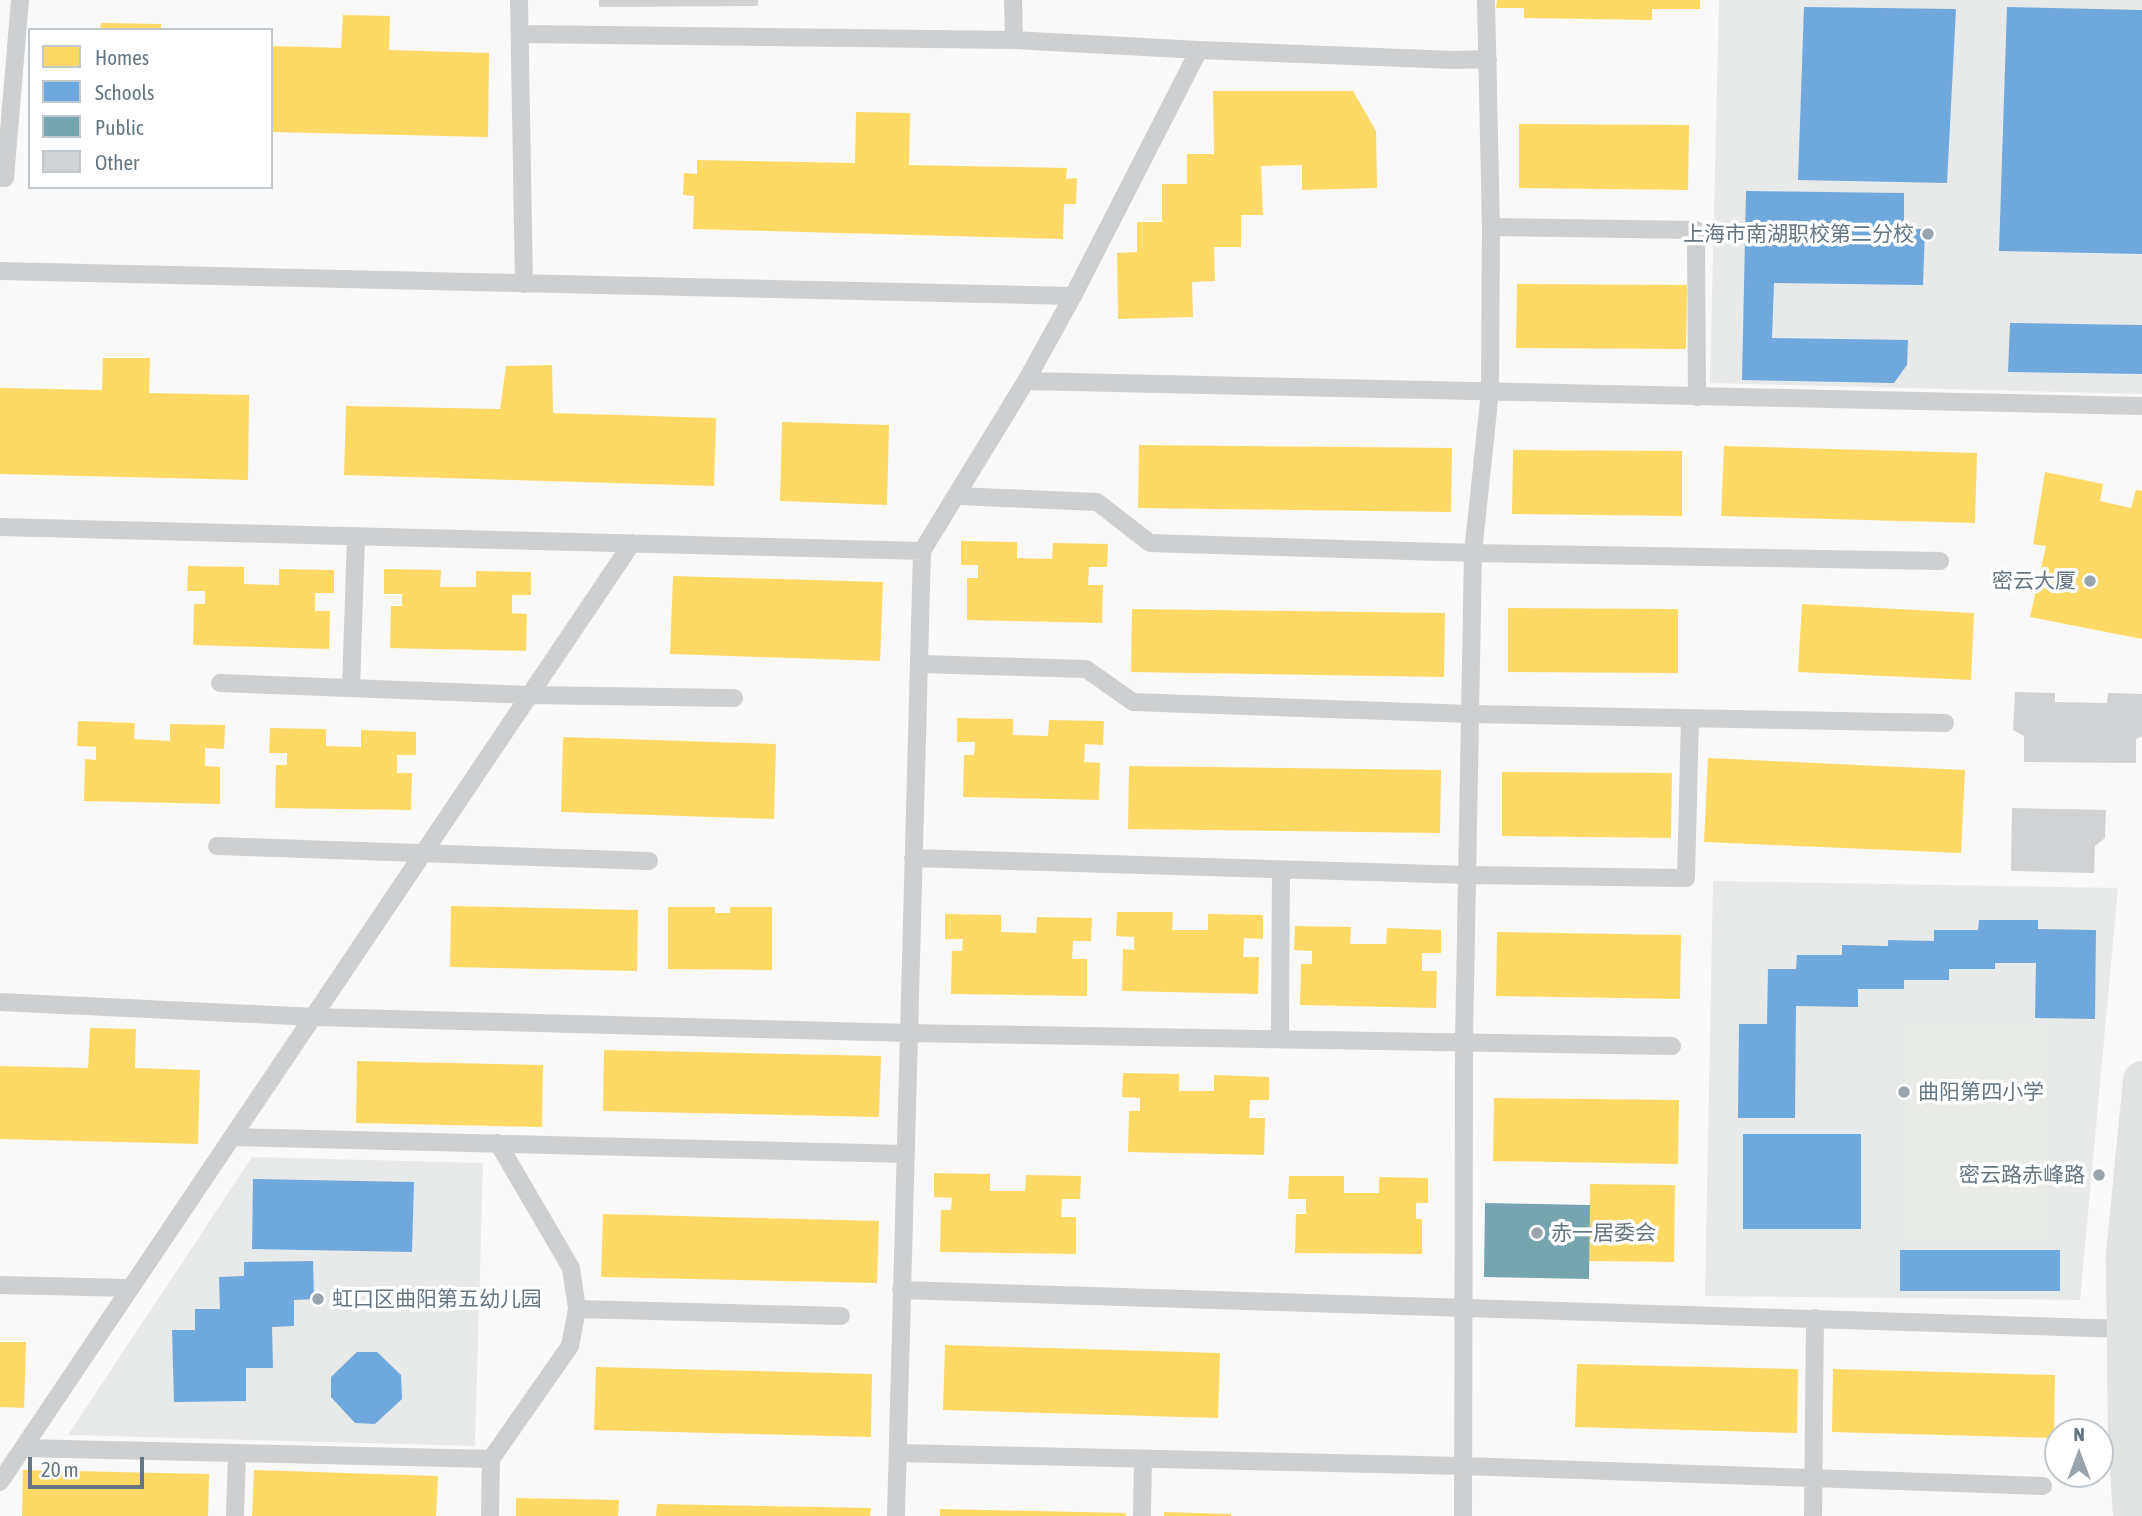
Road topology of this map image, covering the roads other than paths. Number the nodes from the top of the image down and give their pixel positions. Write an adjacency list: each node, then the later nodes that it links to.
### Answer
1 (20, 0): 9 (lane)
2 (519, 0): 5 (lane)
3 (1013, 0): 6 (lane)
4 (1486, 0): 8 (lane)
5 (520, 34): 6 (lane); 12 (lane)
6 (1014, 40): 7 (lane)
7 (1199, 50): 8 (lane); 13 (lane)
8 (1488, 59): 10 (lane)
9 (0, 178)
10 (1491, 227): 15 (lane); 16 (lane)
11 (0, 271): 12 (lane)
12 (524, 284): 13 (lane)
13 (1073, 296): 14 (lane)
14 (1026, 381): 15 (lane); 18 (lane)
15 (1490, 391): 16 (lane); 23 (lane)
16 (1697, 397): 17 (lane)
17 (2142, 406)
18 (957, 496): 22 (lane); 23 (lane)
19 (0, 527): 20 (lane)
20 (356, 537): 21 (lane); 27 (lane)
21 (632, 543): 22 (lane); 28 (lane)
22 (922, 551): 25 (lane)
23 (1473, 553): 24 (lane); 30 (lane)
24 (1940, 561)
25 (920, 664): 30 (lane); 35 (lane)
26 (220, 683): 27 (lane)
27 (351, 688): 28 (lane)
28 (530, 695): 29 (lane); 34 (lane)
29 (734, 698)
30 (1470, 714): 31 (lane); 38 (lane)
31 (1690, 718): 32 (lane); 38 (lane)
32 (1945, 723)
33 (218, 846): 34 (lane)
34 (422, 854): 36 (lane); 40 (lane)
35 (913, 858): 37 (lane); 41 (lane)
36 (649, 861)
37 (1281, 870): 38 (lane); 42 (lane)
38 (1467, 875): 43 (lane)
39 (0, 1002): 40 (lane)
40 (315, 1017): 41 (lane); 46 (lane)
41 (908, 1033): 42 (lane); 48 (lane)
42 (1280, 1039): 43 (lane)
43 (1464, 1042): 44 (lane); 52 (lane)
44 (1672, 1046)
45 (2142, 1080): 56 (street)
46 (232, 1137): 47 (lane); 50 (lane)
47 (498, 1143): 48 (lane); 53 (lane)
48 (905, 1154): 51 (lane)
49 (0, 1285): 50 (lane)
50 (128, 1288): 57 (lane)
51 (901, 1290): 52 (lane); 59 (lane)
52 (1464, 1306): 55 (lane); 62 (lane)
53 (577, 1309): 54 (lane); 60 (lane)
54 (841, 1316)
55 (1815, 1318): 56 (lane); 63 (lane)
56 (2126, 1329): 72 (street)
57 (23, 1448): 58 (lane); 64 (lane)
58 (237, 1453): 60 (lane); 66 (lane)
59 (898, 1453): 61 (lane); 68 (lane)
60 (491, 1459): 67 (lane)
61 (1143, 1459): 62 (lane); 69 (lane)
62 (1463, 1466): 63 (lane); 70 (lane)
63 (1813, 1477): 65 (lane); 71 (lane)
64 (0, 1482)
65 (2043, 1486)
66 (235, 1516)
67 (490, 1516)
68 (896, 1516)
69 (1142, 1516)
70 (1463, 1516)
71 (1812, 1516)
72 (2132, 1516)

